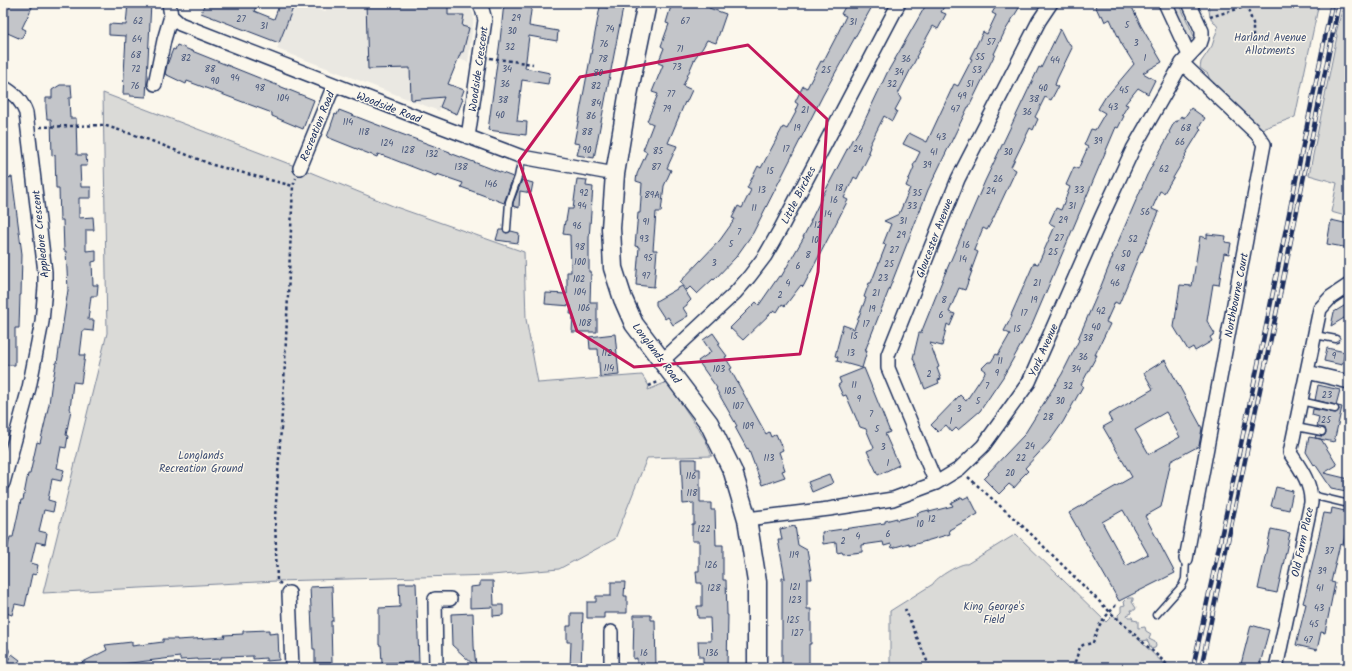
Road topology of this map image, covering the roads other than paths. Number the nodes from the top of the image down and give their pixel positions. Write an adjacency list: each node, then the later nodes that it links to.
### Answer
1 (169, 3): 8 (street)
2 (479, 3): 13 (street, Woodside Crescent)
3 (647, 3): 16 (street, Longlands Road)
4 (899, 3): 21 (street, Little Birches)
5 (1051, 3): 29 (street, Gloucester Avenue)
6 (1165, 3): 9 (street)
7 (1189, 3): 9 (street, York Avenue)
8 (171, 16): 10 (street); 11 (street, Woodside Road)
9 (1186, 59): 29 (street, York Avenue); 33 (street, Northbourne Court)
10 (156, 84)
11 (334, 85): 13 (street, Woodside Road); 15 (street, Recreation Road)
12 (3, 87): 28 (street, Appledore Crescent)
13 (468, 137): 14 (street, Woodside Road)
14 (522, 157): 16 (street, Woodside Road); 17 (lane)
15 (300, 168)
16 (615, 174): 21 (street, Longlands Road)
17 (507, 229)
18 (1349, 285): 19 (street, Old Farm Place)
19 (1315, 335): 20 (lane); 22 (street, Old Farm Place)
20 (1336, 338)
21 (662, 361): 32 (street, Longlands Road)
22 (1307, 372): 23 (street); 24 (street, Old Farm Place)
23 (1349, 382)
24 (1301, 401): 25 (lane); 26 (street, Old Farm Place)
25 (1335, 409)
26 (1296, 427): 27 (lane); 30 (street, Old Farm Place)
27 (1322, 432)
28 (3, 481)
29 (936, 483): 32 (street, York Avenue)
30 (1311, 495): 31 (lane); 44 (street, Old Farm Place)
31 (1349, 504)
32 (747, 519): 43 (street, Longlands Road)
33 (1186, 559): 36 (lane)
34 (289, 593): 40 (street)
35 (450, 599): 41 (street)
36 (1156, 615)
37 (611, 632): 42 (street)
38 (3, 649): 39 (lane)
39 (3, 655)
40 (292, 668)
41 (436, 668)
42 (611, 668)
43 (757, 668)
44 (1276, 668)

